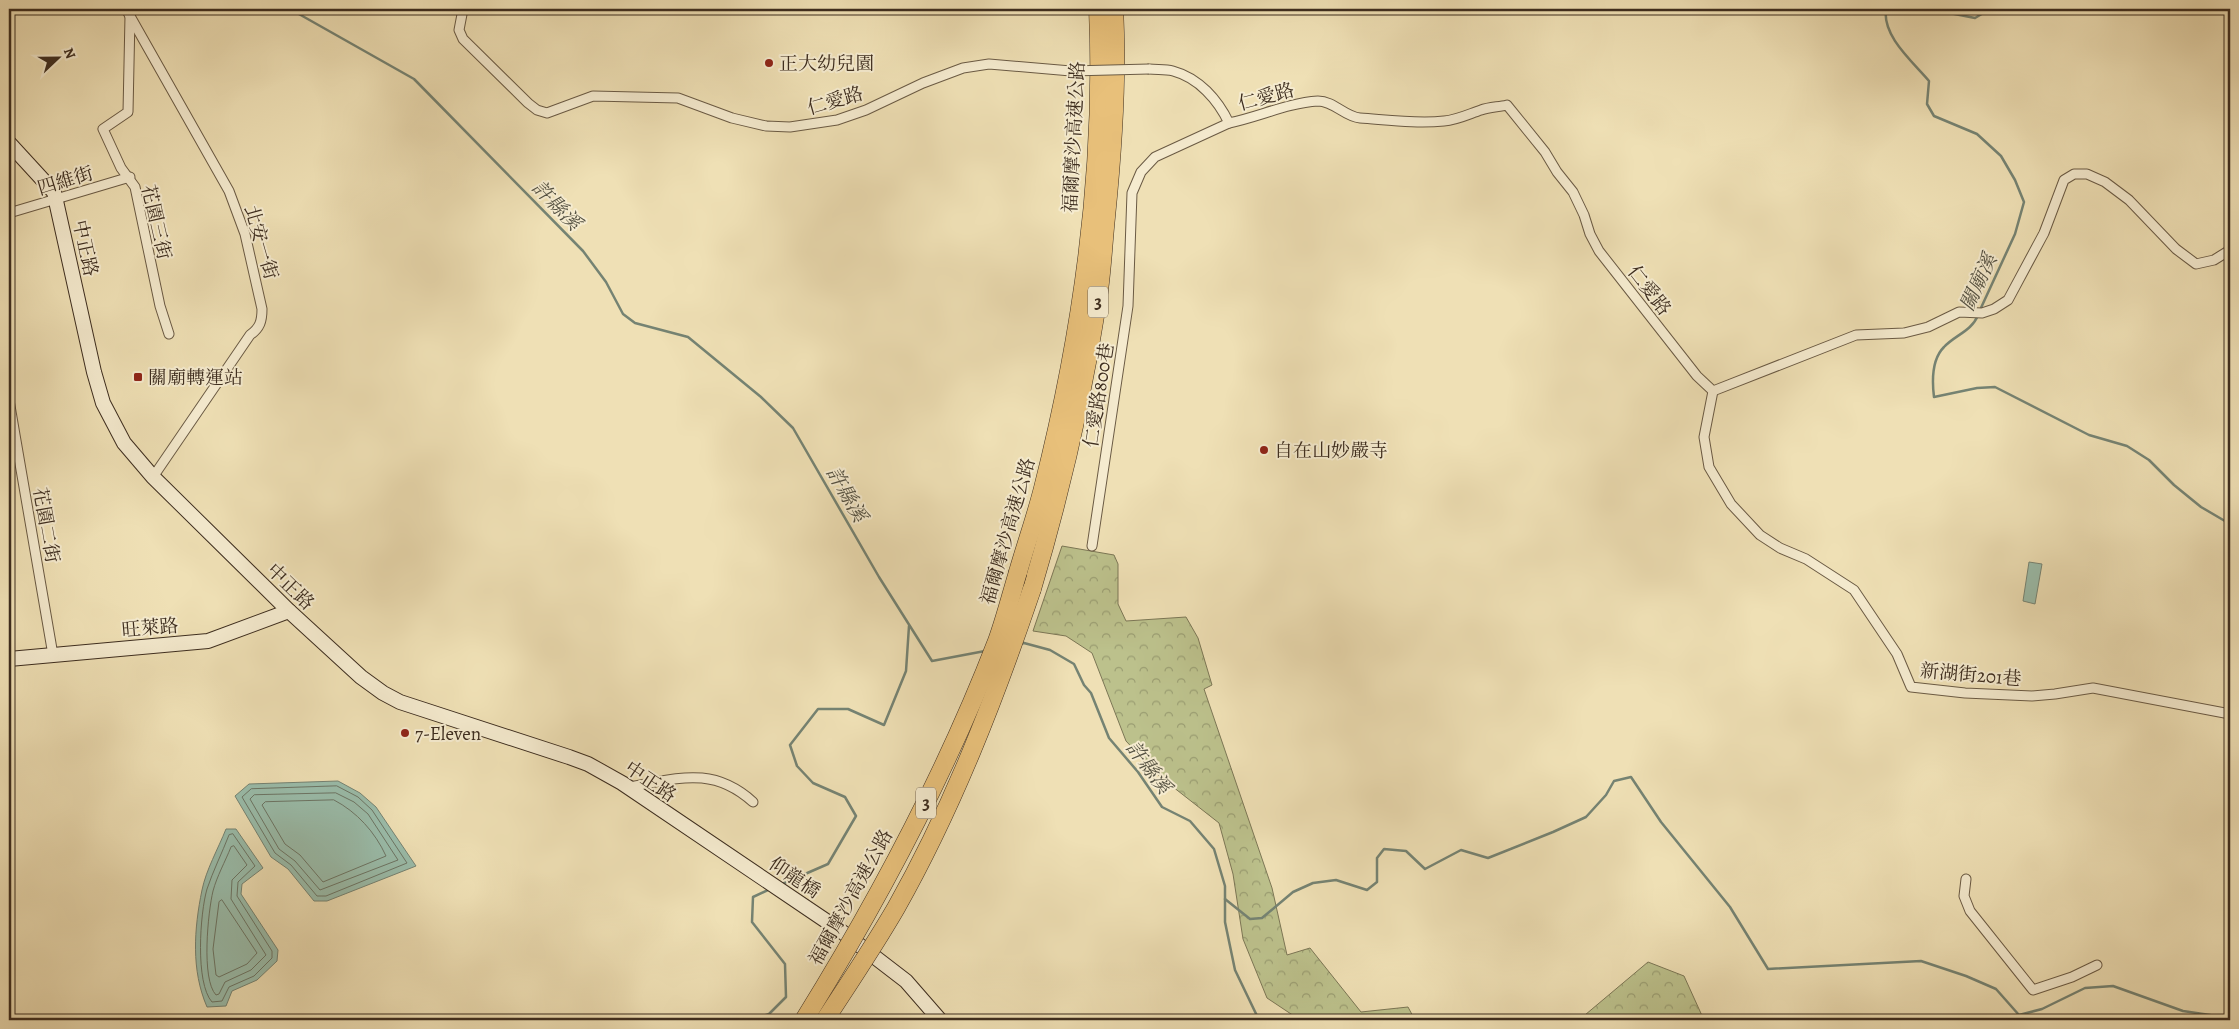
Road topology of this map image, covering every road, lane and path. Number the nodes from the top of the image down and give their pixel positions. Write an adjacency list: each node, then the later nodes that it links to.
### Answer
1 (462, 9): 5 (street, 仁愛路, bridge)
2 (1098, 9): 26 (highway, 福爾摩沙高速公路 / 3, bridge)
3 (1114, 9): 27 (highway, 福爾摩沙高速公路 / 3, bridge)
4 (128, 11): 7 (street, 花園三街); 15 (street, 北安一街)
5 (1228, 123): 12 (street, 仁愛路); 16 (street, 仁愛路800巷)
6 (9, 143): 8 (main road, 中正路)
7 (130, 177): 8 (street, 四維街); 11 (street, 花園三街)
8 (57, 200): 9 (street, 四維街); 15 (main road, 中正路)
9 (9, 213)
10 (2230, 250): 12 (street)
11 (169, 334)
12 (1713, 391): 20 (street, 新湖街201巷)
13 (9, 400): 14 (street, 花園二街)
14 (11, 432): 18 (street, 花園二街)
15 (153, 477): 17 (main road, 中正路)
16 (1092, 546)
17 (289, 611): 18 (main road, 旺萊路); 21 (main road, 中正路)
18 (53, 655): 19 (main road, 旺萊路)
19 (9, 659)
20 (2230, 714)
21 (628, 787): 22 (street); 23 (main road, 中正路)
22 (753, 802)
23 (748, 868): 28 (main road, 仰龍橋)
24 (1966, 879): 25 (street)
25 (2097, 965)
26 (804, 1020)
27 (825, 1020)
28 (940, 1020)

